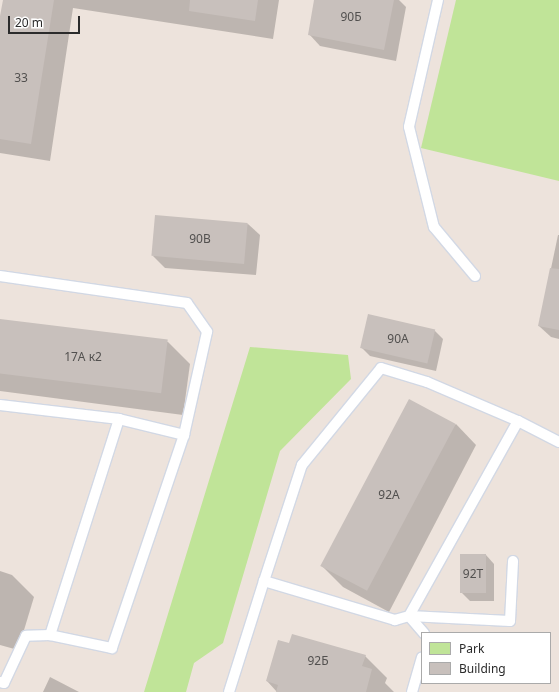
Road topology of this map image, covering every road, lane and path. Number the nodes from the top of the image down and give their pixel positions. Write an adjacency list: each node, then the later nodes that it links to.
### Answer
1 (438, 0): 3 (lane)
2 (0, 276): 7 (lane)
3 (474, 276)
4 (0, 405): 5 (lane)
5 (118, 419): 7 (lane); 13 (lane)
6 (518, 421): 8 (lane); 10 (lane); 11 (lane)
7 (184, 435): 13 (lane)
8 (559, 442)
9 (513, 561): 11 (lane)
10 (264, 581): 11 (lane); 16 (lane)
11 (409, 616): 12 (lane)
12 (423, 632)
13 (50, 635): 15 (lane)
14 (421, 660): 17 (lane)
15 (0, 682)
16 (229, 692)
17 (412, 692)

